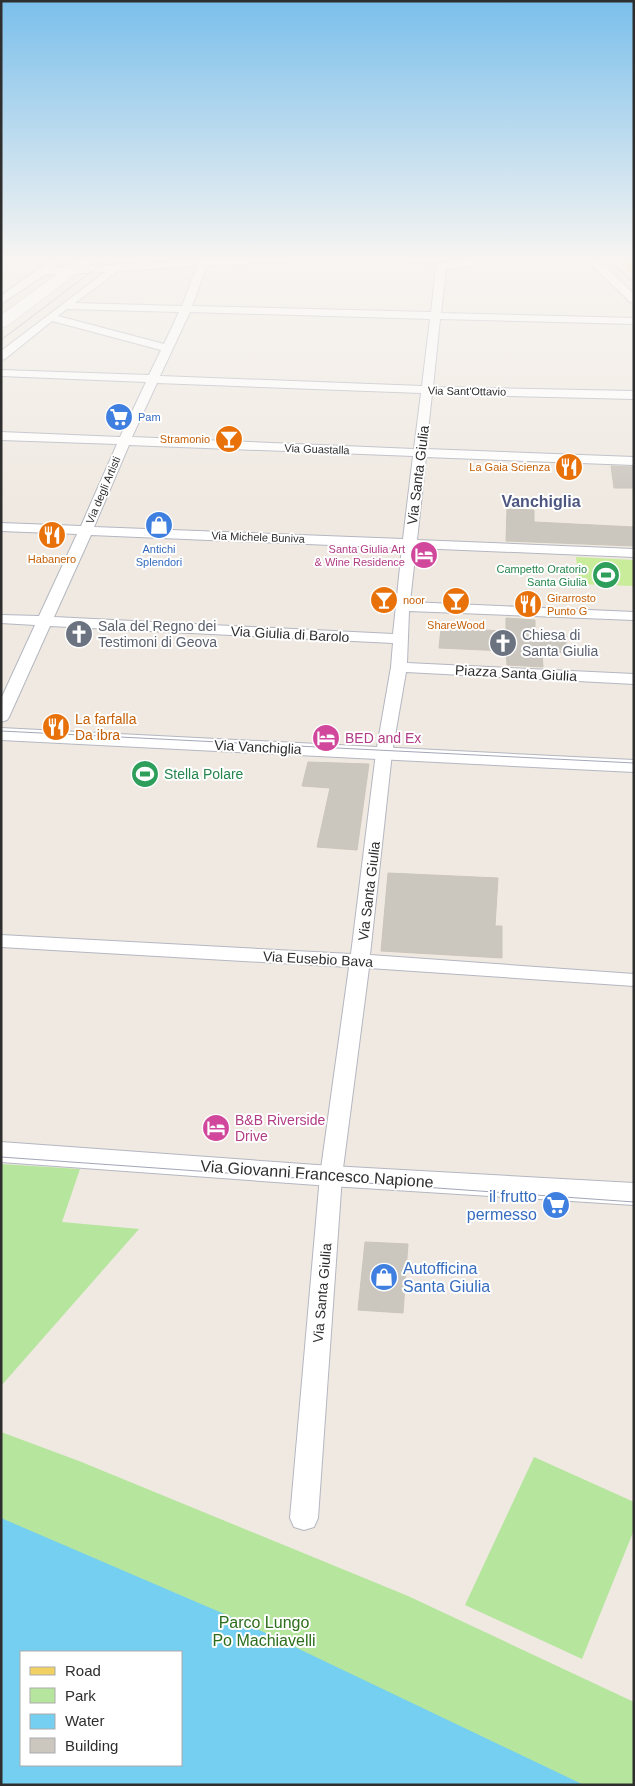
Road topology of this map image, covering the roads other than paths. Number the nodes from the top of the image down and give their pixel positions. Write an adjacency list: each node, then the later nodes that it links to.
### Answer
1 (21, 340): 6 (street)
2 (139, 340): 5 (street)
3 (172, 340): 5 (street, Via degli Artisti)
4 (433, 340): 9 (street, Via Santa Giulia)
5 (168, 348): 8 (street, Via degli Artisti)
6 (1, 356)
7 (1, 373): 8 (street, Via Sant'Ottavio)
8 (154, 379): 9 (street, Via Sant'Ottavio); 12 (street, Via degli Artisti)
9 (428, 390): 10 (street, Via Sant'Ottavio); 13 (street, Via Santa Giulia)
10 (634, 395)
11 (1, 436): 12 (street, Via Guastalla)
12 (124, 441): 13 (street, Via Guastalla); 16 (street, Via degli Artisti)
13 (421, 453): 14 (street, Via Guastalla); 17 (street, Via Santa Giulia)
14 (634, 461)
15 (1, 527): 16 (street, Via Michele Buniva)
16 (86, 530): 17 (street, Via Michele Buniva); 22 (street, Via degli Artisti)
17 (410, 544): 18 (street, Via Michele Buniva); 19 (street, Via Santa Giulia)
18 (634, 553)
19 (402, 606): 20 (street); 23 (street, Via Santa Giulia)
20 (634, 616)
21 (1, 619): 22 (street, Via Giulia di Barolo)
22 (44, 622): 23 (street, Via Giulia di Barolo); 26 (street, Via degli Artisti)
23 (399, 639): 24 (street, Via Santa Giulia)
24 (399, 667): 25 (street, Piazza Santa Giulia); 28 (street, Via Santa Giulia)
25 (634, 679)
26 (1, 717)
27 (1, 734): 28 (street, Via Vanchiglia)
28 (384, 753): 29 (street, Via Vanchiglia); 31 (street, Via Santa Giulia)
29 (634, 766)
30 (1, 941): 31 (street, Via Eusebio Bava)
31 (360, 961): 32 (street, Via Eusebio Bava); 34 (street, Via Santa Giulia)
32 (634, 980)
33 (1, 1152): 34 (street, Via Giovanni Francesco Napione)
34 (331, 1176): 35 (street, Via Giovanni Francesco Napione); 36 (street, Via Santa Giulia)
35 (634, 1194)
36 (304, 1518)

